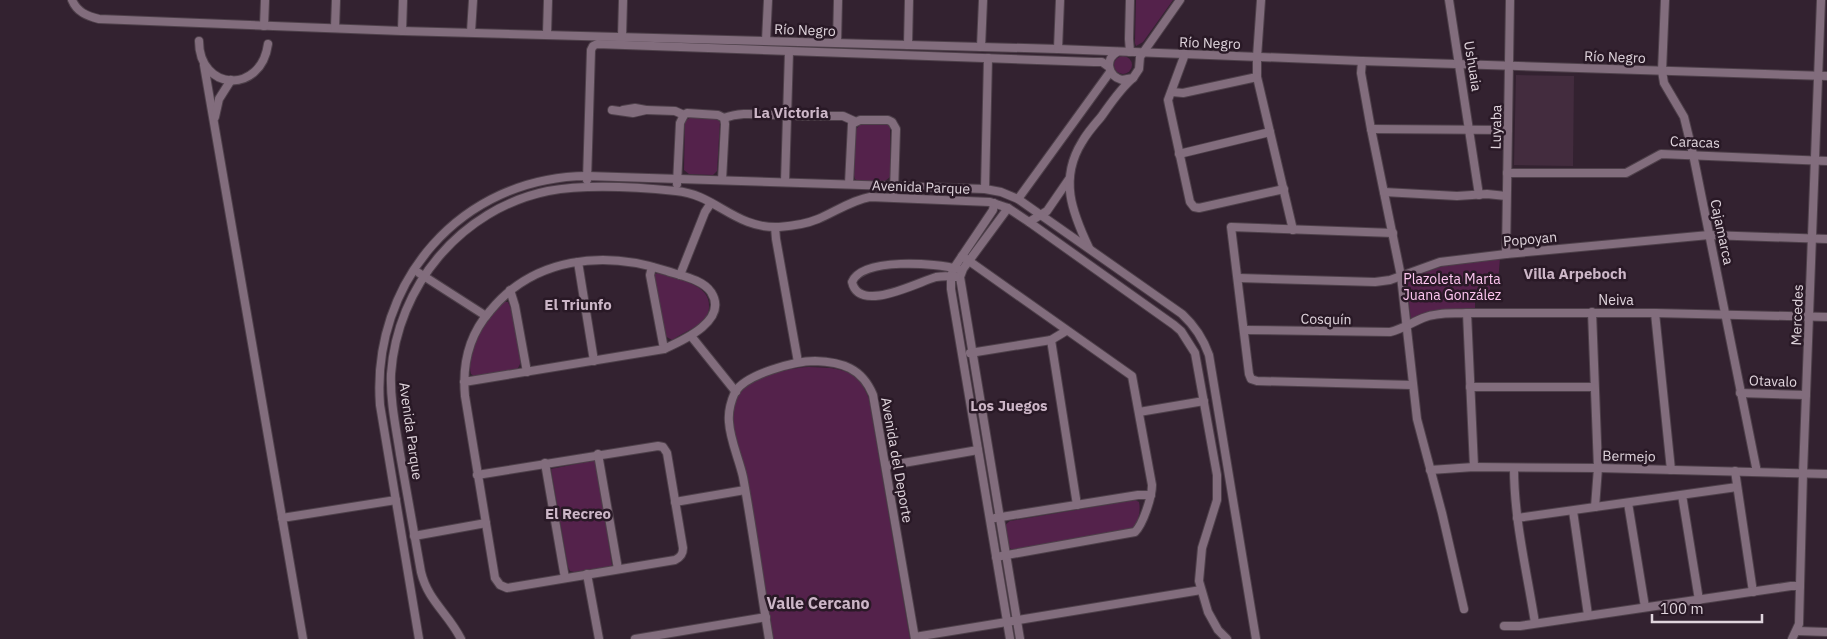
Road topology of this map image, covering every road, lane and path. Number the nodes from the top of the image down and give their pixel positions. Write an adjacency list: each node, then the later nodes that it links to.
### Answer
1 (72, 0): 20 (street, Río Negro)
2 (265, 0): 20 (street)
3 (336, 0): 21 (street)
4 (403, 0): 22 (street)
5 (473, 0): 23 (street)
6 (548, 0): 24 (street)
7 (623, 0): 25 (street)
8 (768, 0): 27 (street)
9 (838, 0): 28 (street)
10 (909, 0): 30 (street)
11 (983, 0): 31 (street)
12 (1060, 0): 32 (street)
13 (1130, 0): 35 (street)
14 (1180, 0): 36 (street)
15 (1261, 0): 38 (street)
16 (1449, 0): 42 (street, Ushuaia)
17 (1510, 0): 44 (street, Luyaba)
18 (1665, 0): 46 (street, Cajamarca)
19 (1821, 0): 47 (street, Mercedes)
20 (264, 26): 21 (street, Río Negro)
21 (335, 28): 22 (street, Río Negro)
22 (402, 30): 23 (street, Río Negro)
23 (471, 32): 24 (street, Río Negro)
24 (547, 34): 25 (street, Río Negro)
25 (622, 37): 27 (street, Río Negro)
26 (199, 41): 43 (street)
27 (766, 41): 28 (street, Río Negro)
28 (837, 43): 30 (street, Río Negro)
29 (268, 44): 51 (street)
30 (908, 45): 31 (street, Río Negro)
31 (981, 47): 32 (street, Río Negro)
32 (1058, 49): 34 (street, Río Negro)
33 (790, 52): 39 (street, Río Negro); 70 (street, Río Negro); 73 (street)
34 (1117, 52): 35 (street, Río Negro); 45 (street)
35 (1130, 52): 36 (street, Río Negro); 41 (street)
36 (1143, 52): 37 (street, Río Negro); 41 (street)
37 (1185, 54): 38 (street, Río Negro); 52 (street)
38 (1256, 57): 40 (street, Río Negro); 49 (street)
39 (988, 58): 45 (street, Río Negro); 77 (street)
40 (1362, 61): 42 (street, Río Negro); 60 (street)
41 (1138, 63): 50 (street)
42 (1460, 64): 44 (street, Río Negro); 62 (street, Ushuaia)
43 (204, 65): 51 (street); 58 (street)
44 (1509, 66): 46 (street, Río Negro); 61 (street, Luyaba)
45 (1109, 70): 50 (street); 84 (street)
46 (1662, 71): 47 (street, Río Negro); 65 (street, Cajamarca)
47 (1818, 76): 48 (street, Río Negro); 66 (street, Mercedes)
48 (1827, 76)
49 (1257, 77): 52 (street); 63 (street)
50 (1132, 78): 69 (street)
51 (231, 80): 58 (street)
52 (1172, 92): 64 (street)
53 (612, 110): 54 (street)
54 (684, 115): 57 (street); 71 (street)
55 (779, 115): 57 (street)
56 (798, 116): 59 (street)
57 (724, 118): 72 (street)
58 (214, 120): 162 (street)
59 (854, 121): 74 (street); 75 (street)
60 (1371, 129): 62 (street); 80 (street)
61 (1508, 130): 62 (street); 68 (street, Luyaba)
62 (1470, 131): 81 (street, Ushuaia)
63 (1270, 132): 64 (street); 78 (street)
64 (1179, 154): 78 (street)
65 (1693, 154): 66 (street, Caracas); 68 (street, Caracas); 93 (street, Cajamarca)
66 (1815, 161): 67 (street, Caracas); 94 (street, Mercedes)
67 (1827, 161)
68 (1507, 173): 82 (street, Luyaba)
69 (1071, 174): 88 (street); 96 (street)
70 (587, 176): 71 (street, Avenida Parque); 76 (street); 102 (street, Avenida Parque)
71 (678, 179): 72 (street, Avenida Parque); 79 (street)
72 (722, 180): 73 (street, Avenida Parque)
73 (785, 182): 74 (street, Avenida Parque)
74 (849, 184): 75 (street, Avenida Parque)
75 (894, 186): 77 (street, Avenida Parque); 83 (street)
76 (587, 187): 79 (street, Avenida Parque); 106 (street, Avenida Parque)
77 (985, 189): 84 (street, Avenida Parque)
78 (1284, 189): 91 (street)
79 (676, 190): 85 (street, Avenida Parque)
80 (1384, 192): 81 (street); 92 (street)
81 (1479, 195): 82 (street)
82 (1506, 196): 97 (street, Luyaba)
83 (894, 198): 86 (street, Avenida Parque); 90 (street, Avenida Parque)
84 (1018, 199): 88 (street, Avenida Parque)
85 (711, 203): 90 (street, Avenida Parque); 105 (street)
86 (994, 203): 87 (street, Avenida Parque); 98 (street)
87 (1008, 208): 89 (street, Avenida Parque); 98 (street)
88 (1042, 216): 89 (street); 96 (street, Avenida Parque)
89 (1029, 222): 103 (street, Avenida Parque)
90 (775, 227): 126 (street)
91 (1293, 230): 92 (street); 108 (street)
92 (1393, 233): 107 (street)
93 (1709, 235): 94 (street, Popoyan); 97 (street, Popoyan); 113 (street, Cajamarca)
94 (1812, 239): 95 (street, Popoyan); 115 (street, Mercedes)
95 (1827, 239)
96 (1089, 250): 99 (street, Avenida Parque)
97 (1506, 254): 107 (street, Popoyan)
98 (965, 258): 104 (street); 119 (street)
99 (1104, 260): 103 (street); 198 (street, Avenida Parque)
100 (578, 262): 101 (street); 109 (street); 125 (street)
101 (652, 267): 105 (street); 122 (street)
102 (413, 270): 106 (street); 155 (street, Avenida Parque)
103 (1097, 270): 135 (street, Avenida Parque)
104 (957, 273): 104 (street); 123 (street); 124 (street)
105 (680, 275): 120 (street)
106 (424, 276): 114 (street); 166 (street, Avenida Parque)
107 (1401, 276): 108 (street, Popoyan); 117 (street)
108 (1238, 278): 118 (street)
109 (510, 290): 114 (street); 127 (street)
110 (1592, 312): 111 (street, Neiva); 112 (street, Neiva); 131 (street)
111 (1655, 313): 113 (street, Neiva); 145 (street)
112 (1467, 314): 117 (street, Neiva); 130 (street)
113 (1726, 314): 115 (street, Neiva); 133 (street, Cajamarca)
114 (486, 316): 128 (street)
115 (1810, 316): 116 (street, Neiva); 134 (street, Mercedes)
116 (1827, 317)
117 (1407, 326): 118 (street, Cosquín); 129 (street)
118 (1244, 330): 129 (street)
119 (1066, 331): 121 (street); 136 (street)
120 (691, 336): 122 (street); 132 (street)
121 (1051, 340): 123 (street); 158 (street)
122 (664, 348): 125 (street)
123 (973, 352): 124 (street); 161 (street)
124 (963, 354): 137 (street)
125 (594, 361): 127 (street)
126 (798, 362): 132 (street, Avenida del Deporte); 140 (street, Avenida del Deporte)
127 (527, 372): 128 (street)
128 (464, 382): 150 (street)
129 (1412, 385): 144 (street)
130 (1470, 387): 131 (street); 141 (street)
131 (1594, 387): 143 (street)
132 (736, 392): 152 (street)
133 (1740, 393): 134 (street, Otavalo); 147 (street, Cajamarca)
134 (1806, 395): 148 (street, Mercedes)
135 (1204, 401): 136 (street); 175 (street, Avenida Parque)
136 (1139, 412): 153 (street)
137 (978, 450): 140 (street); 164 (street)
138 (598, 454): 139 (street); 156 (street); 169 (street)
139 (544, 463): 150 (street); 171 (street)
140 (886, 466): 188 (street, Avenida del Deporte)
141 (1474, 467): 142 (street, Bermejo); 144 (street, Bermejo)
142 (1514, 468): 143 (street, Bermejo); 163 (street)
143 (1598, 468): 145 (street, Bermejo); 159 (street)
144 (1430, 470): 179 (street)
145 (1671, 470): 146 (street, Bermejo)
146 (1735, 471): 147 (street, Bermejo); 151 (street)
147 (1757, 472): 148 (street, Bermejo)
148 (1803, 473): 149 (street, Bermejo); 172 (street, Mercedes)
149 (1827, 474)
150 (478, 475): 165 (street)
151 (1736, 487): 154 (street); 176 (street)
152 (745, 490): 156 (street); 181 (street)
153 (1151, 495): 158 (street); 167 (street)
154 (1682, 495): 157 (street); 177 (street)
155 (396, 500): 162 (street); 174 (street, Avenida Parque)
156 (675, 502): 169 (street)
157 (1628, 503): 159 (street); 178 (street)
158 (1077, 505): 161 (street)
159 (1595, 507): 160 (street)
160 (1573, 511): 163 (street); 180 (street)
161 (1000, 517): 164 (street); 167 (street)
162 (282, 518): 189 (street)
163 (1517, 518): 184 (street)
164 (990, 519): 168 (street)
165 (486, 523): 166 (street); 171 (street)
166 (414, 536): 173 (street, Avenida Parque)
167 (1006, 555): 168 (street); 182 (street)
168 (996, 557): 183 (street)
169 (618, 569): 170 (street)
170 (587, 574): 171 (street); 192 (street)
171 (565, 578)
172 (1800, 586): 176 (street); 186 (street, Mercedes)
173 (426, 588): 174 (street); 191 (street, Avenida Parque)
174 (411, 590): 190 (street, Avenida Parque)
175 (1201, 590): 182 (street); 197 (street, Avenida Parque)
176 (1753, 592): 177 (street)
177 (1699, 600): 178 (street)
178 (1645, 607): 180 (street)
179 (1464, 609)
180 (1588, 616): 184 (street)
181 (766, 617): 193 (street); 194 (street)
182 (1016, 620): 183 (street); 196 (street)
183 (1007, 622): 188 (street); 195 (street)
184 (1535, 623): 185 (street)
185 (1504, 626)
186 (1797, 631): 187 (street); 199 (street)
187 (1827, 632)
188 (915, 638)
189 (303, 639)
190 (419, 639)
191 (461, 639)
192 (599, 639)
193 (635, 639)
194 (769, 639)
195 (1010, 639)
196 (1020, 639)
197 (1227, 639)
198 (1256, 639)
199 (1792, 639)

